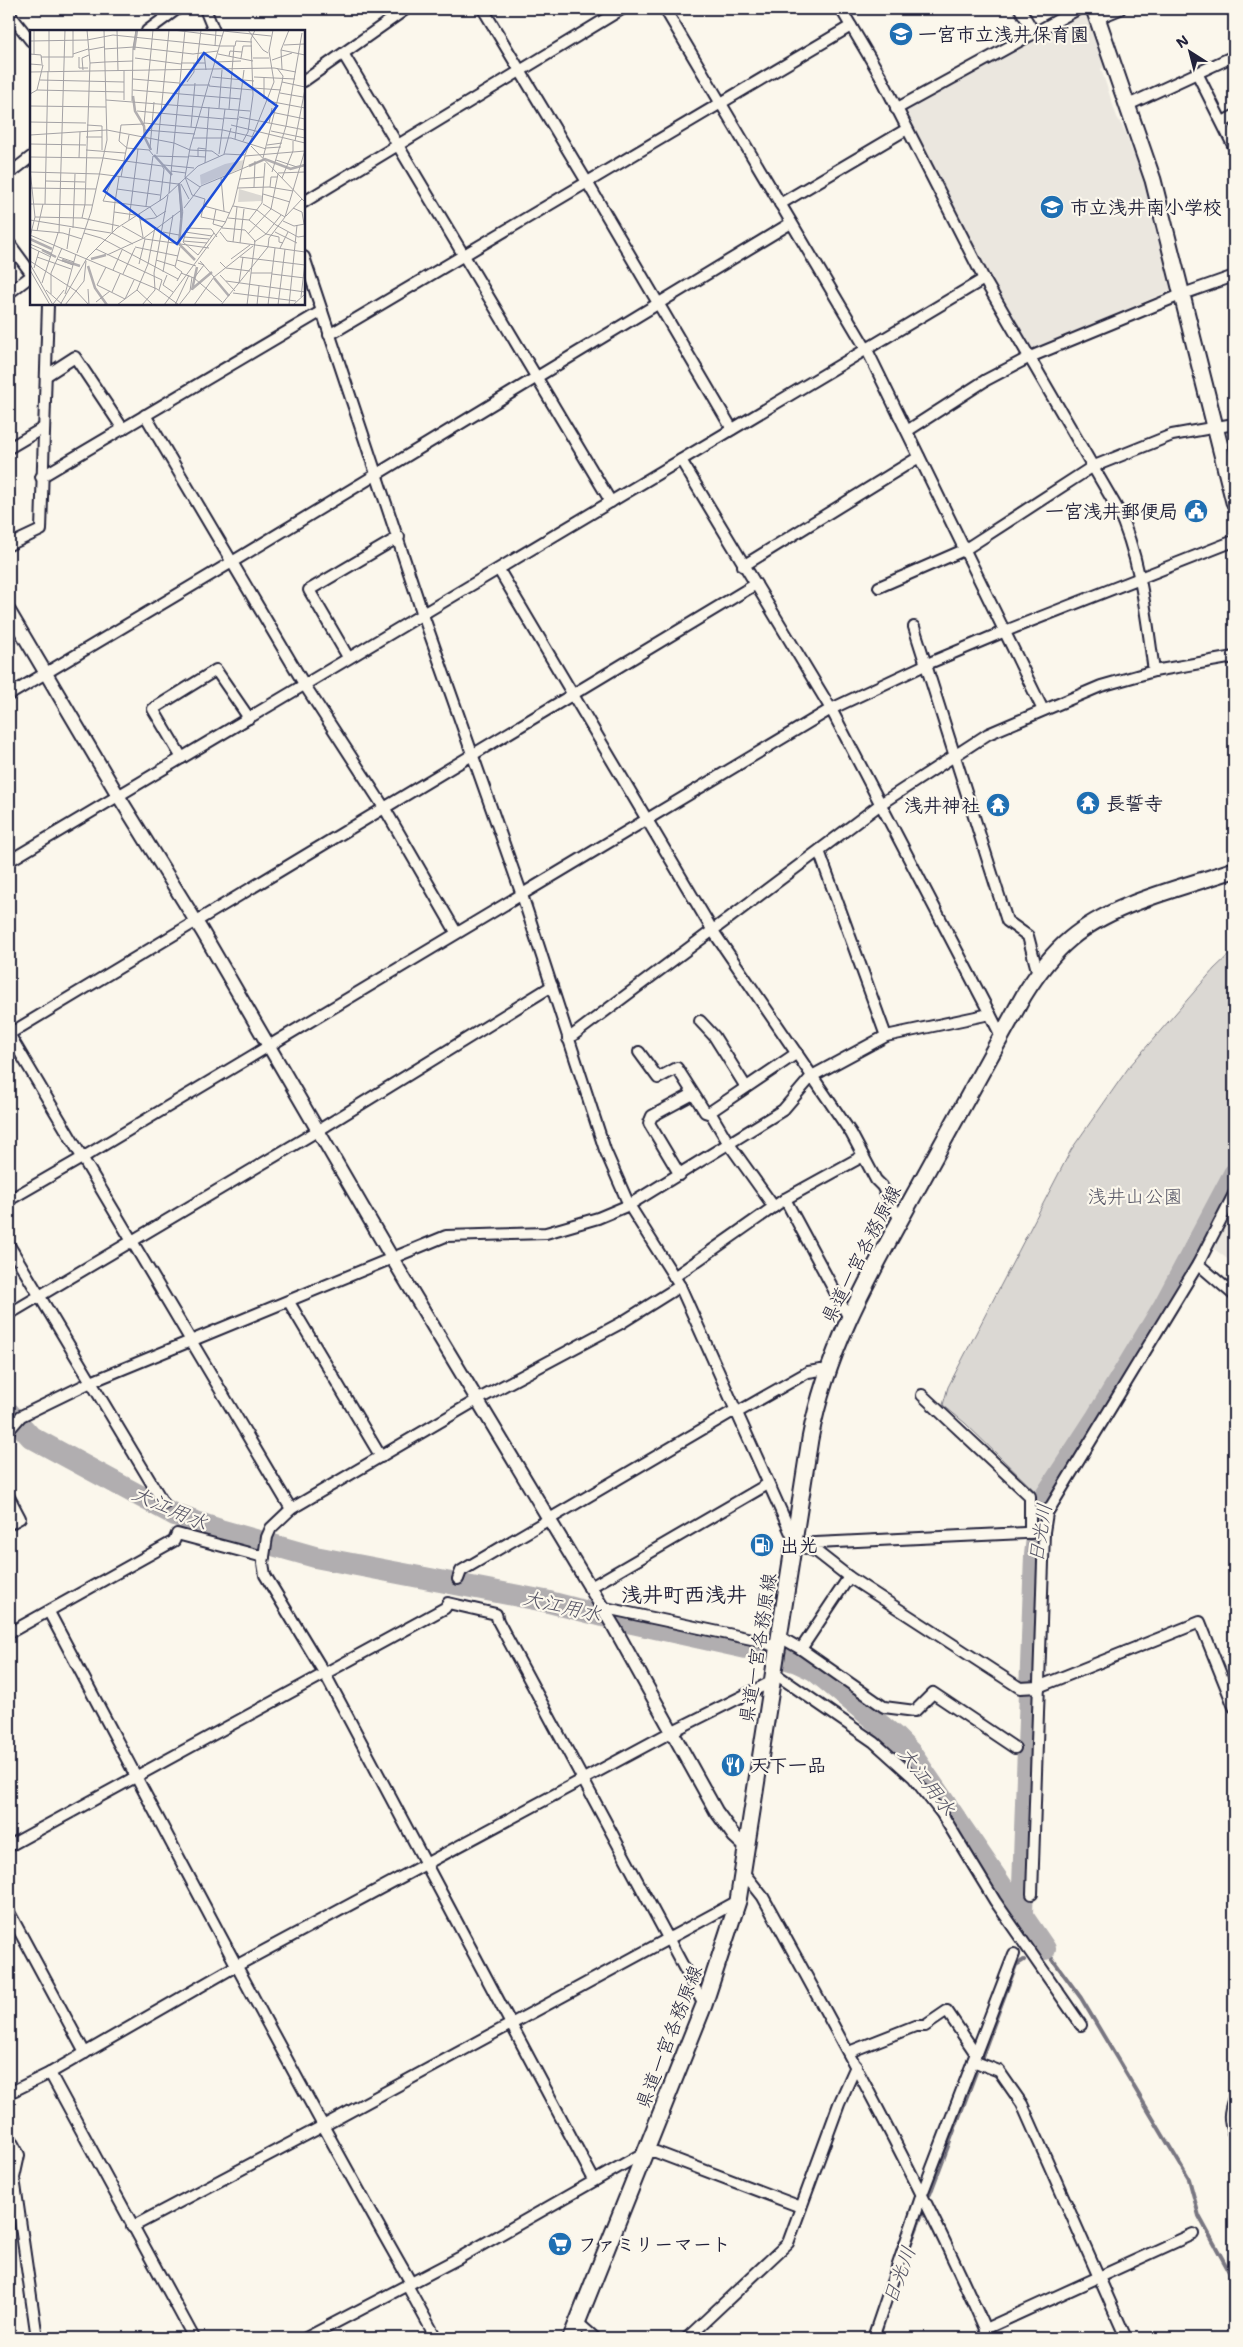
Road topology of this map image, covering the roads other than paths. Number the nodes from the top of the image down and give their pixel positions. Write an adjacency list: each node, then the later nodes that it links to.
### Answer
1 (177, 9): 14 (street)
2 (205, 9): 15 (street)
3 (406, 9): 18 (street)
4 (483, 9): 20 (street)
5 (622, 9): 20 (street)
6 (665, 9): 23 (street)
7 (841, 9): 13 (street)
8 (1020, 9): 16 (street)
9 (1078, 9): 16 (street)
10 (1120, 9): 12 (street)
11 (9, 12): 17 (street)
12 (1096, 14): 24 (main road)
13 (851, 26): 23 (street); 25 (street)
14 (149, 30)
15 (214, 30)
16 (1035, 34): 25 (street)
17 (30, 40)
18 (344, 55): 22 (street); 29 (street)
19 (1234, 56): 21 (street)
20 (520, 70): 29 (street); 33 (street)
21 (1198, 73): 24 (street); 27 (street)
22 (305, 80)
23 (720, 103): 33 (street); 35 (street)
24 (1128, 105): 45 (main road)
25 (896, 109): 28 (street)
26 (1234, 116): 27 (street)
27 (1223, 122): 30 (street)
28 (907, 129): 35 (street); 43 (street)
29 (397, 143): 34 (street); 38 (street)
30 (1234, 147)
31 (30, 158): 32 (street)
32 (9, 174)
33 (588, 182): 38 (street); 46 (street)
34 (305, 201)
35 (780, 204): 36 (street)
36 (791, 223): 46 (street); 50 (street)
37 (9, 243): 40 (street)
38 (464, 255): 49 (street); 53 (street)
39 (305, 260): 48 (street)
40 (30, 274)
41 (30, 276): 44 (street)
42 (1234, 276): 45 (street)
43 (984, 279): 50 (street); 51 (street)
44 (9, 293)
45 (1183, 294): 51 (street); 56 (main road)
46 (657, 304): 53 (street); 59 (street)
47 (48, 305): 52 (street)
48 (322, 311): 49 (street); 54 (street)
49 (330, 335): 65 (street)
50 (866, 349): 59 (street); 60 (street)
51 (1030, 357): 60 (street); 64 (street)
52 (47, 375): 57 (street); 58 (street)
53 (536, 376): 65 (street); 67 (street)
54 (145, 415): 58 (street); 73 (street)
55 (1234, 424): 56 (street)
56 (1215, 427): 64 (street); 68 (main road)
57 (43, 428): 61 (street); 66 (street)
58 (123, 429): 66 (street)
59 (732, 429): 63 (street)
60 (907, 431): 62 (street)
61 (9, 448)
62 (919, 457): 72 (street); 74 (street)
63 (681, 460): 67 (street); 74 (street)
64 (1092, 467): 72 (street); 76 (street)
65 (378, 474): 69 (street); 73 (street)
66 (41, 477): 71 (street)
67 (611, 502): 75 (street)
68 (1234, 502)
69 (399, 537): 80 (street); 83 (street)
70 (1234, 541): 76 (street)
71 (9, 545)
72 (964, 550): 78 (street); 82 (street)
73 (232, 562): 87 (street); 88 (street)
74 (743, 566): 77 (street)
75 (499, 570): 80 (street); 89 (street)
76 (1140, 578): 82 (street); 86 (street)
77 (756, 584): 89 (street); 91 (street)
78 (879, 587)
79 (9, 611): 87 (street)
80 (422, 612): 83 (street); 94 (street)
81 (914, 627): 85 (street)
82 (1003, 632): 85 (street); 92 (street)
83 (348, 657): 88 (street)
84 (1234, 657): 86 (street)
85 (926, 664): 91 (street); 95 (street)
86 (1154, 670): 92 (street)
87 (46, 672): 90 (street); 97 (street)
88 (304, 684): 93 (street); 99 (street)
89 (573, 694): 94 (street); 100 (street)
90 (9, 695)
91 (831, 708): 98 (street); 100 (street)
92 (1043, 710): 95 (street)
93 (248, 718): 96 (street); 96 (street)
94 (472, 755): 99 (street); 104 (street)
95 (954, 755): 98 (street); 108 (street)
96 (182, 758): 97 (street)
97 (119, 797): 102 (street); 105 (street)
98 (882, 803): 101 (street); 110 (street)
99 (385, 809): 105 (street); 107 (street)
100 (646, 818): 104 (street); 106 (street)
101 (819, 851): 106 (street); 113 (street)
102 (9, 861)
103 (1234, 870): 108 (main road, 県道一宮各務原線)
104 (522, 895): 107 (street); 109 (street)
105 (197, 922): 112 (street); 116 (street)
106 (713, 931): 115 (street); 118 (street)
107 (456, 932): 116 (street)
108 (1038, 974): 114 (main road, 県道一宮各務原線)
109 (552, 986): 115 (street); 123 (street)
110 (990, 1014): 113 (street); 114 (street)
111 (700, 1021): 120 (street)
112 (9, 1034): 126 (street)
113 (886, 1036): 119 (street)
114 (1001, 1036): 133 (main road, 県道一宮各務原線)
115 (568, 1038): 131 (street)
116 (270, 1046): 123 (street); 126 (street)
117 (639, 1052): 121 (street)
118 (797, 1053): 119 (street); 120 (street)
119 (812, 1076): 124 (street); 125 (street)
120 (746, 1087): 122 (street)
121 (693, 1094): 122 (street); 127 (street)
122 (711, 1114): 124 (street)
123 (319, 1130): 134 (street); 136 (street)
124 (729, 1144): 127 (street); 132 (street)
125 (863, 1156): 129 (street); 133 (street)
126 (82, 1158): 130 (street); 134 (street)
127 (680, 1175): 131 (street)
128 (1234, 1194): 137 (street)
129 (785, 1199): 132 (street); 144 (street)
130 (9, 1200)
131 (629, 1205): 136 (street); 138 (street)
132 (774, 1207): 138 (street)
133 (900, 1220): 144 (main road, 県道一宮各務原線)
134 (131, 1242): 141 (street); 145 (street)
135 (9, 1245): 141 (street)
136 (392, 1258): 142 (street); 149 (street)
137 (1198, 1264): 140 (street); 159 (street)
138 (674, 1277): 139 (street)
139 (680, 1286): 149 (street); 150 (street)
140 (1234, 1295)
141 (39, 1296): 143 (street); 147 (street)
142 (289, 1302): 145 (street); 152 (street)
143 (9, 1314)
144 (849, 1318): 146 (main road, 県道一宮各務原線)
145 (189, 1341): 147 (street); 156 (street)
146 (826, 1372): 150 (street); 161 (main road, 県道一宮各務原線)
147 (91, 1382): 151 (street); 155 (street)
148 (922, 1395): 160 (street)
149 (477, 1400): 152 (street); 157 (street)
150 (736, 1413): 153 (street); 157 (street)
151 (9, 1430)
152 (381, 1458): 156 (street)
153 (768, 1484): 161 (street); 165 (street)
154 (9, 1497): 158 (street)
155 (164, 1504)
156 (291, 1509): 162 (street)
157 (548, 1519): 164 (street); 165 (street)
158 (9, 1524)
159 (1044, 1532): 160 (street); 173 (street)
160 (1030, 1533): 161 (street)
161 (795, 1544): 163 (street); 169 (main road, 県道一宮各務原線)
162 (264, 1557): 167 (street); 171 (street)
163 (849, 1577): 170 (street); 173 (street)
164 (458, 1579)
165 (589, 1588): 166 (street)
166 (601, 1607): 169 (street); 175 (street)
167 (49, 1612): 168 (street); 177 (street)
168 (10, 1630)
169 (779, 1645): 170 (street); 172 (main road, 県道一宮各務原線)
170 (801, 1649): 176 (street)
171 (325, 1674): 177 (street); 178 (street); 181 (street)
172 (774, 1674): 175 (street); 180 (main road, 県道一宮各務原線); 191 (street)
173 (1038, 1687): 174 (street); 183 (street)
174 (1234, 1707)
175 (673, 1731): 178 (street); 180 (street)
176 (1015, 1748)
177 (136, 1777): 179 (street); 188 (street)
178 (583, 1780): 181 (street); 186 (street)
179 (9, 1846)
180 (748, 1848): 182 (main road, 県道一宮各務原線)
181 (426, 1865): 188 (street); 190 (street)
182 (744, 1874): 184 (main road, 県道一宮各務原線); 192 (street)
183 (1032, 1894)
184 (738, 1901): 186 (street); 189 (main road, 県道一宮各務原線)
185 (9, 1912): 193 (street)
186 (669, 1939): 189 (street); 190 (street)
187 (1014, 1954): 194 (street)
188 (236, 1966): 193 (street); 199 (street)
189 (704, 2006): 202 (main road, 県道一宮各務原線)
190 (510, 2025): 199 (street); 203 (street)
191 (1081, 2025)
192 (849, 2052): 194 (street); 195 (street)
193 (85, 2053): 196 (street)
194 (974, 2058): 204 (street); 208 (street)
195 (856, 2066): 204 (street); 205 (street)
196 (50, 2072): 197 (street); 206 (street)
197 (9, 2092)
198 (1234, 2098): 200 (street)
199 (323, 2126): 206 (street); 209 (street)
200 (1234, 2135)
201 (9, 2137): 212 (street)
202 (645, 2152): 203 (street); 205 (street); 210 (main road, 県道一宮各務原線)
203 (594, 2180): 209 (street)
204 (922, 2194): 211 (street); 219 (street)
205 (801, 2207): 218 (street)
206 (132, 2226): 213 (street)
207 (1192, 2234): 208 (street)
208 (1099, 2275): 211 (street); 220 (street)
209 (409, 2284): 214 (street); 215 (street)
210 (578, 2323): 216 (main road, 県道一宮各務原線); 217 (street)
211 (987, 2333)
212 (37, 2338)
213 (194, 2338)
214 (306, 2338)
215 (436, 2338)
216 (571, 2338)
217 (595, 2338)
218 (687, 2338)
219 (873, 2338)
220 (1126, 2338)

